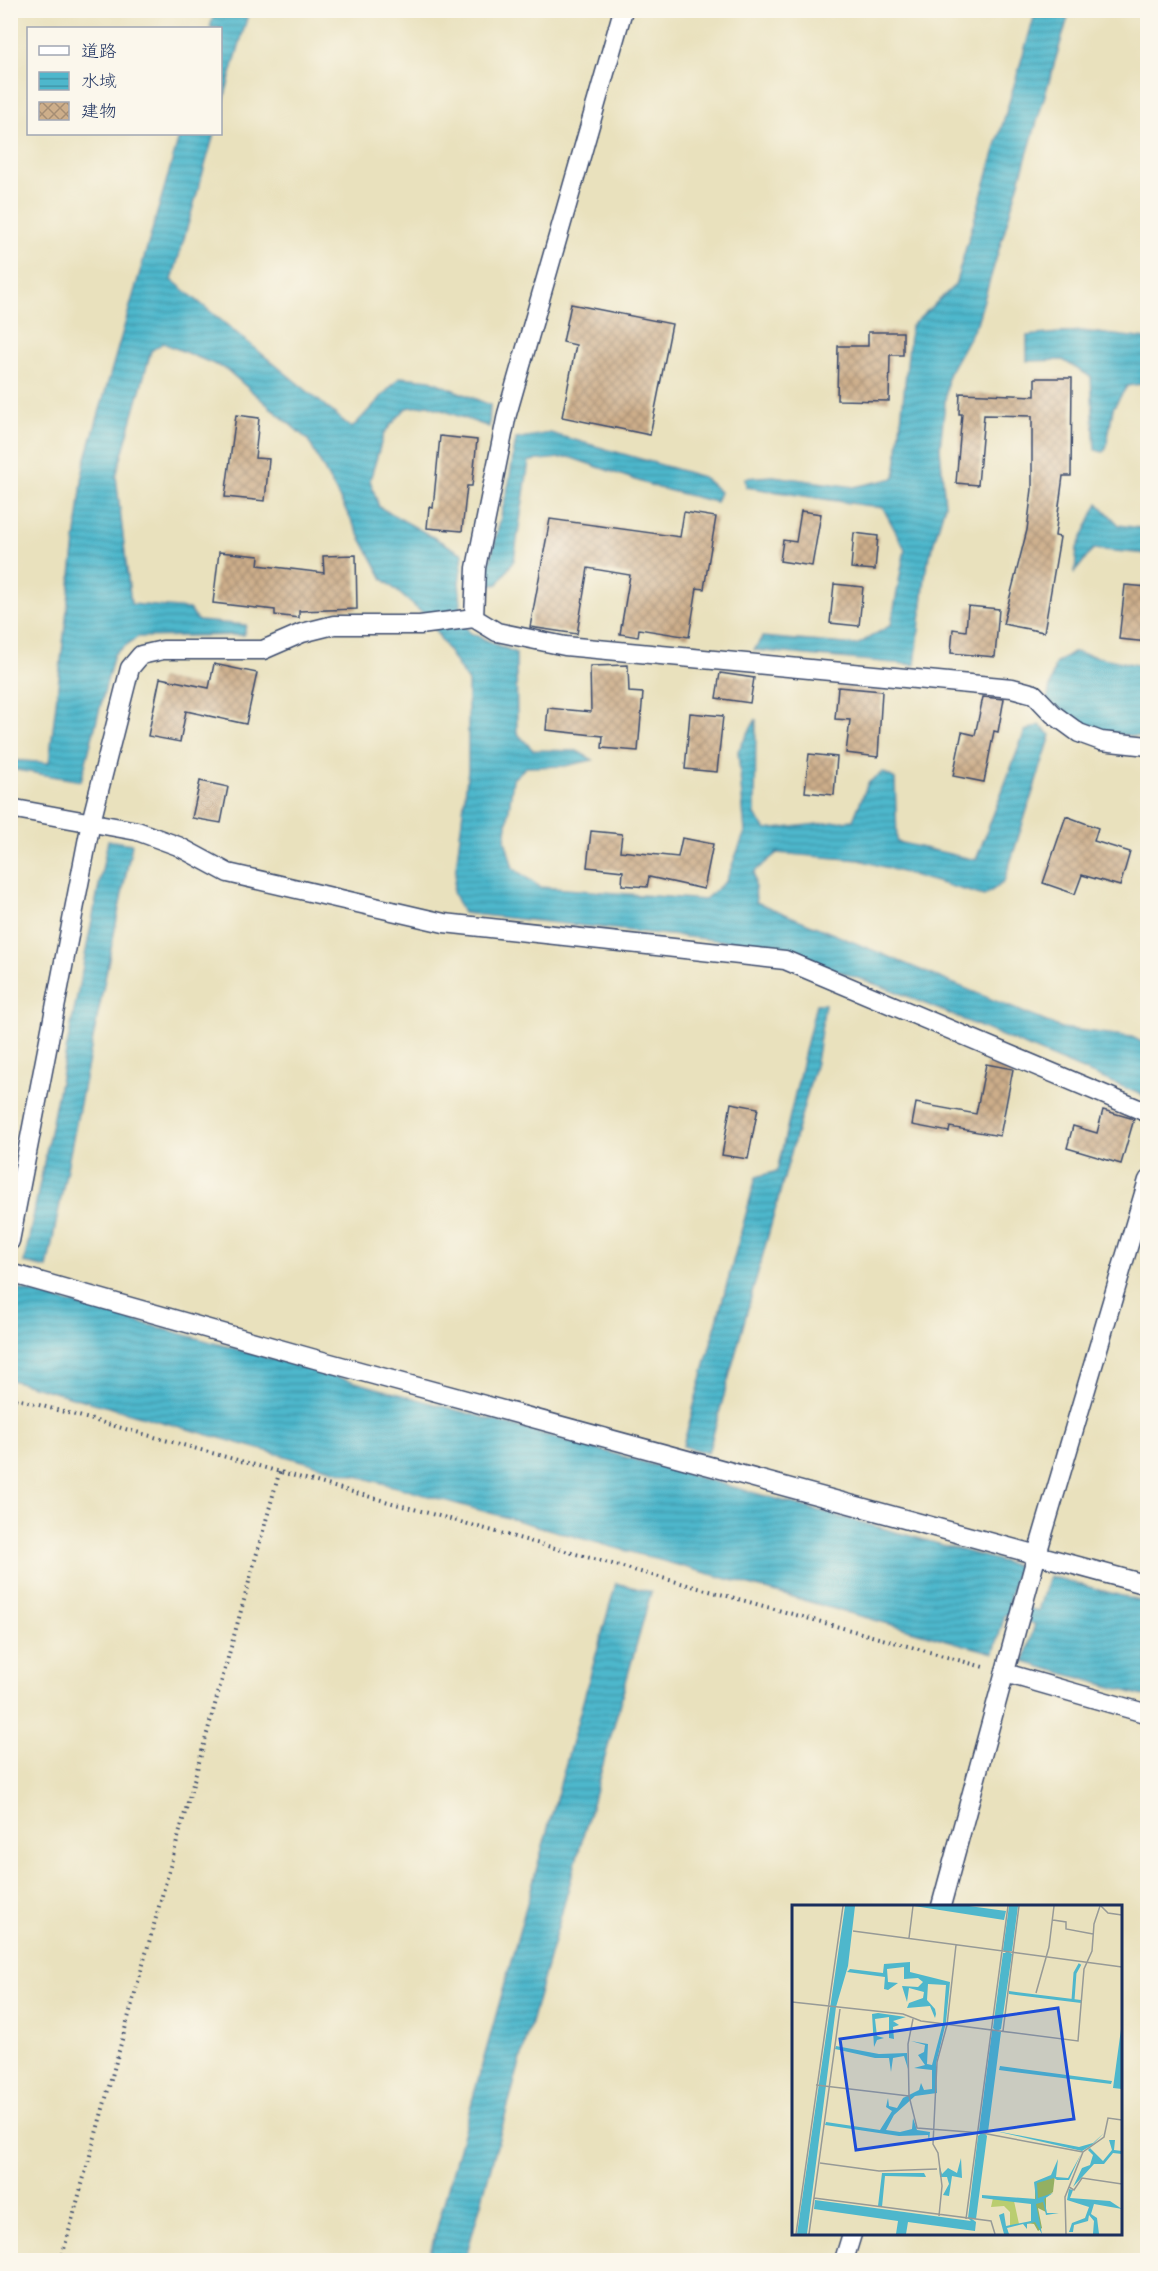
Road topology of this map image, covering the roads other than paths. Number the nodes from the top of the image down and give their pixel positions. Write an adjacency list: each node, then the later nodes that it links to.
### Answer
1 (623, 10): 2 (street)
2 (474, 618): 3 (street); 5 (street)
3 (1148, 746)
4 (10, 808): 5 (street)
5 (92, 822): 6 (street); 8 (street)
6 (1148, 1113)
7 (1148, 1180): 10 (street)
8 (10, 1241)
9 (10, 1273): 10 (street)
10 (1037, 1554): 11 (street); 12 (street)
11 (1148, 1585)
12 (1005, 1673): 13 (street); 14 (street)
13 (1148, 1714)
14 (941, 1905)
15 (852, 2235): 16 (street)
16 (844, 2260)

